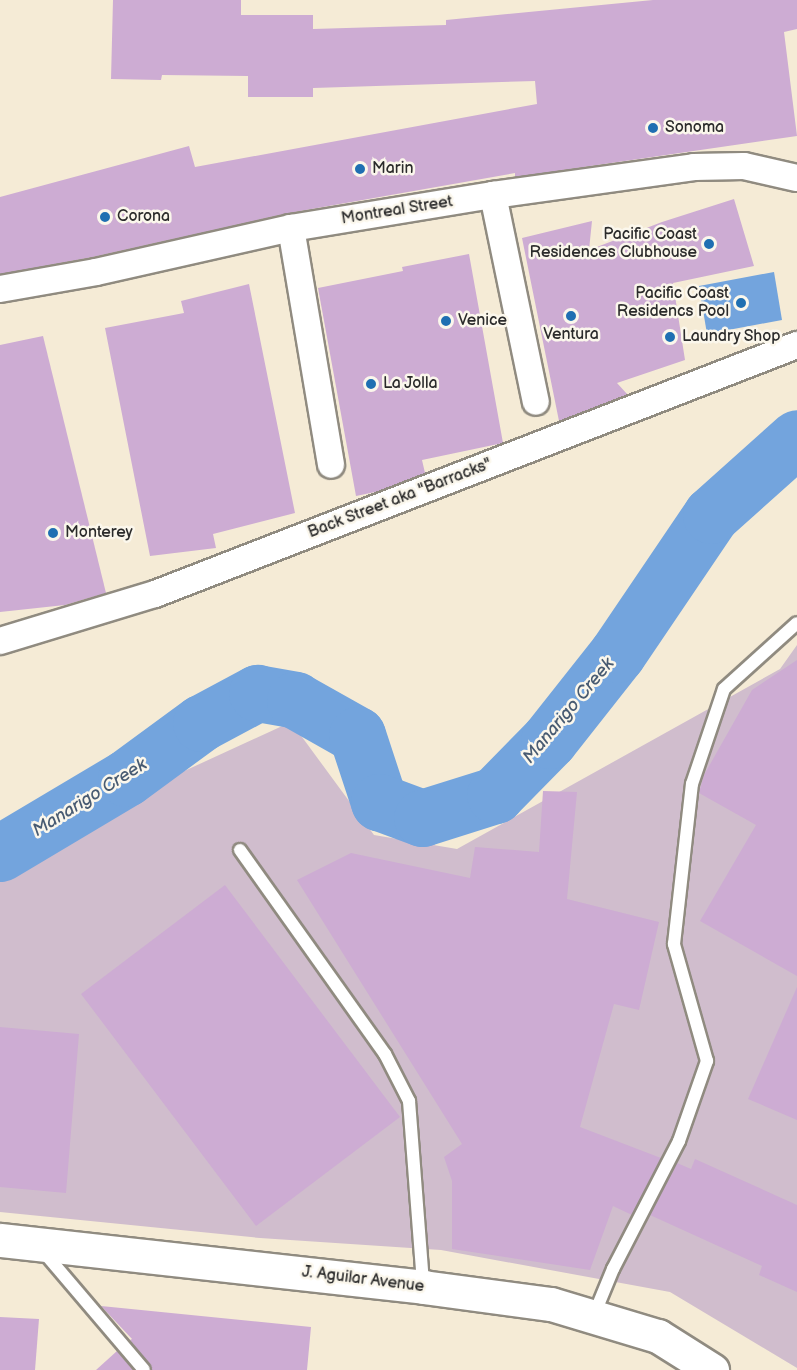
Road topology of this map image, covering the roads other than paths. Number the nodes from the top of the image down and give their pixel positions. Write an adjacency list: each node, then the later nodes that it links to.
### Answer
1 (797, 178): 2 (street, Montreal Street)
2 (494, 195): 3 (street, Montreal Street); 6 (street)
3 (291, 228): 4 (street, Montreal Street); 7 (street)
4 (0, 289)
5 (797, 345): 9 (street, Back Street aka "Barracks")
6 (536, 402)
7 (330, 465)
8 (797, 623): 14 (lane)
9 (0, 641)
10 (240, 850): 13 (lane)
11 (0, 1240): 12 (main road, J. Aguilar Avenue)
12 (35, 1243): 13 (main road, J. Aguilar Avenue); 15 (lane)
13 (423, 1287): 14 (main road, J. Aguilar Avenue)
14 (594, 1315): 16 (main road, J. Aguilar Avenue)
15 (144, 1370)
16 (712, 1370)

